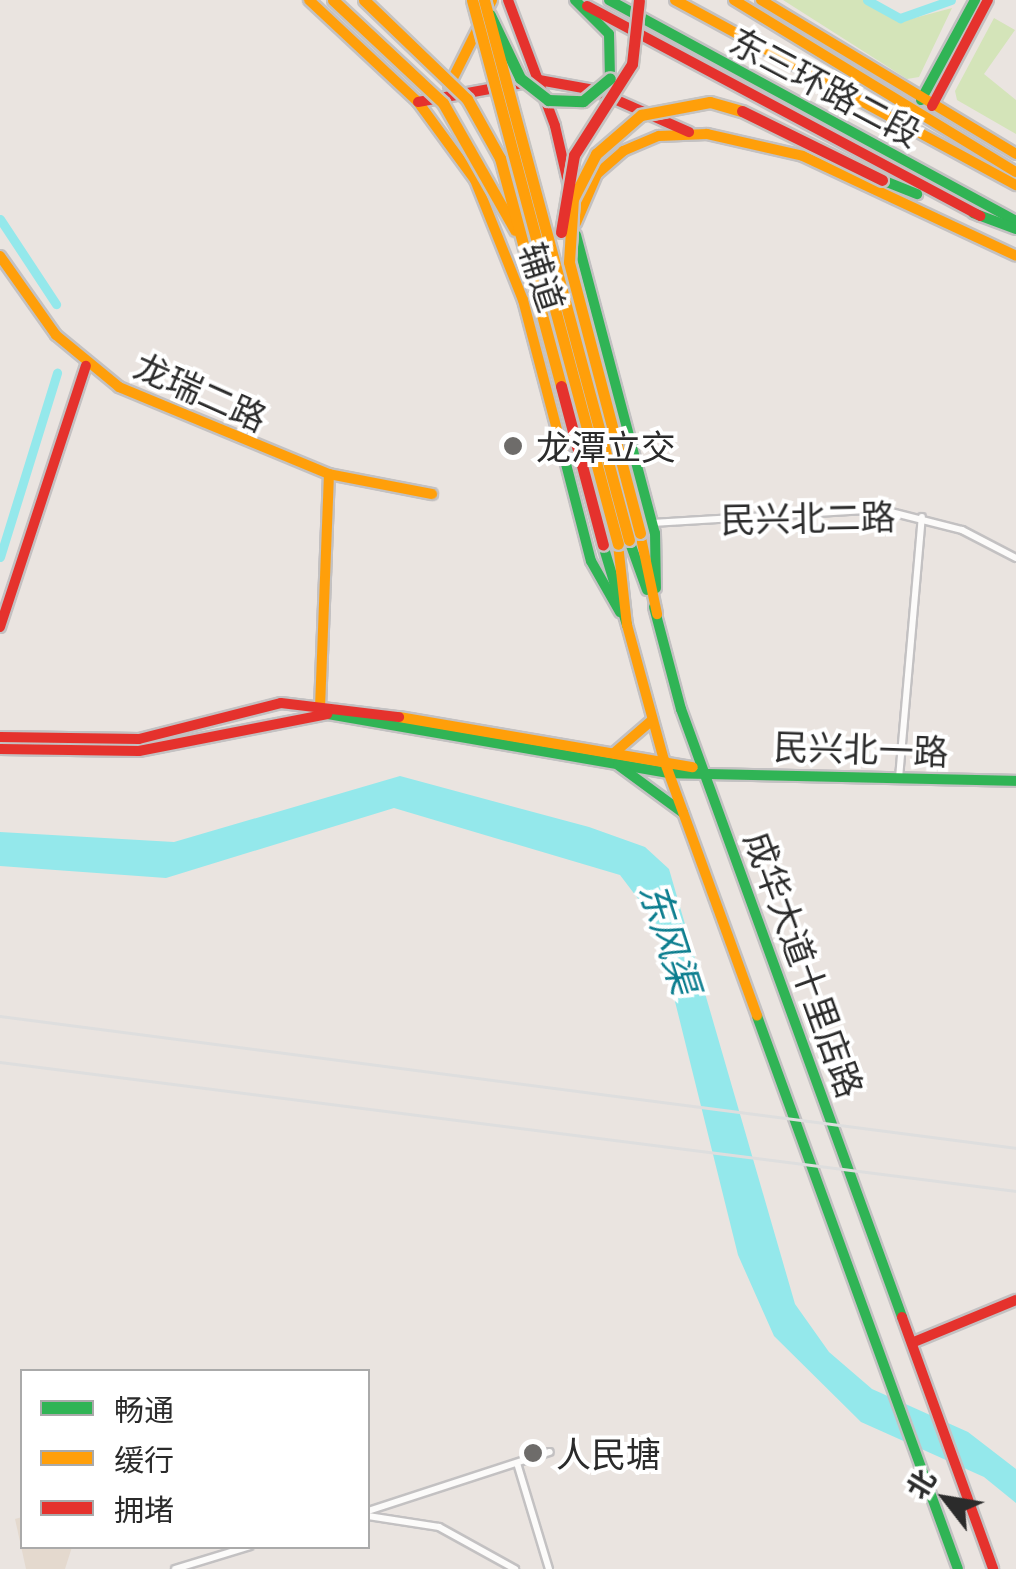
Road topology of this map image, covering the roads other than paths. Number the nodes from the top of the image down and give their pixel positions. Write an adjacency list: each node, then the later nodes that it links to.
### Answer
1 (309, 0): 19 (main road, 辅道)
2 (332, 0): 29 (main road, bridge)
3 (364, 0): 29 (main road, bridge)
4 (472, 0): 38 (main road, bridge)
5 (484, 0): 16 (main road, bridge)
6 (492, 0): 18 (main road)
7 (508, 0): 17 (main road)
8 (609, 0): 26 (main road, 东三环路二段)
9 (639, 0): 32 (main road, bridge)
10 (675, 0): 25 (main road, 东三环路二段)
11 (737, 0): 20 (main road)
12 (761, 0): 20 (main road)
13 (975, 0): 20 (main road)
14 (988, 0): 20 (main road)
15 (581, 3): 16 (main road, bridge); 24 (main road)
16 (490, 15): 38 (main road, bridge)
17 (539, 80): 18 (main road); 21 (main road); 27 (main road)
18 (446, 91): 19 (main road)
19 (418, 102): 41 (main road, 辅道)
20 (924, 105): 22 (main road); 23 (main road)
21 (694, 134): 27 (main road); 31 (main road)
22 (1016, 154)
23 (1016, 172)
24 (883, 174): 28 (main road); 32 (main road, bridge)
25 (1016, 186)
26 (1016, 221)
27 (576, 223): 37 (main road)
28 (1016, 229)
29 (527, 253): 41 (main road, bridge)
30 (0, 256): 33 (main road, 龙瑞二路)
31 (1016, 256)
32 (569, 262): 40 (main road, bridge)
33 (86, 366): 34 (main road, 龙瑞二路); 42 (main road)
34 (329, 474): 35 (main road, 龙瑞二路); 43 (main road)
35 (432, 494)
36 (922, 517): 37 (street, 民兴北二路); 39 (street, 民兴北二路); 50 (street)
37 (652, 522): 40 (main road)
38 (624, 542): 40 (main road, 成华大道十里店路); 41 (main road, 成华大道十里店路)
39 (1016, 558)
40 (656, 614): 49 (main road, 成华大道十里店路)
41 (627, 625): 44 (main road, 成华大道十里店路)
42 (0, 628)
43 (320, 708): 45 (main road); 46 (main road); 47 (main road, 民兴北一路)
44 (651, 721): 47 (main road); 48 (main road, 成华大道十里店路)
45 (0, 737)
46 (0, 750)
47 (614, 757): 48 (main road, 民兴北一路); 52 (main road)
48 (666, 766): 49 (main road, 民兴北一路); 52 (main road, 成华大道十里店路)
49 (704, 769): 50 (main road, 民兴北一路); 54 (main road, 成华大道十里店路)
50 (899, 778): 51 (main road, 民兴北一路)
51 (1016, 781)
52 (683, 813): 63 (main road, 成华大道十里店路)
53 (1016, 1300): 54 (main road)
54 (914, 1342): 64 (main road, 成华大道十里店路)
55 (550, 1452): 56 (street)
56 (517, 1463): 57 (street); 62 (street)
57 (370, 1513)
58 (370, 1514): 61 (street)
59 (240, 1549): 60 (street)
60 (174, 1569)
61 (515, 1569)
62 (549, 1569)
63 (958, 1569)
64 (993, 1569)

